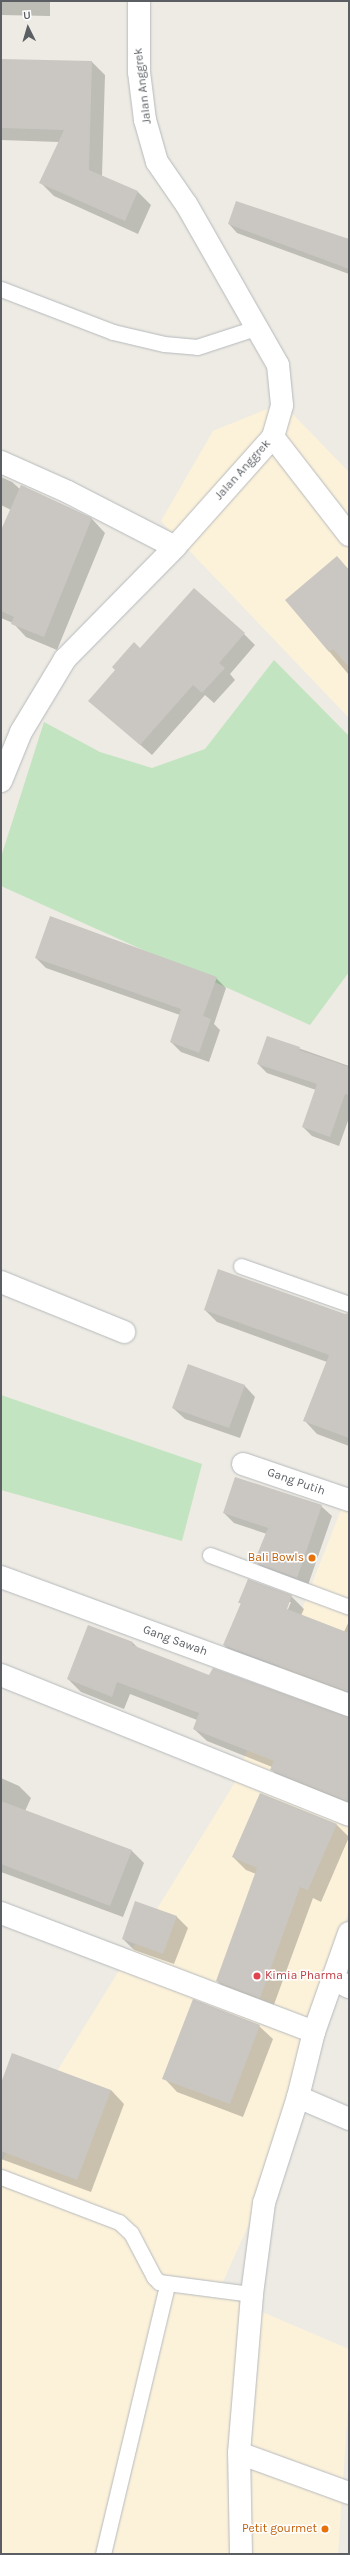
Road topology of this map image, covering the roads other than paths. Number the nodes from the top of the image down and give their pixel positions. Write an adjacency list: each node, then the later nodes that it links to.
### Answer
1 (139, 1): 3 (street, Jalan Anggrek)
2 (1, 289): 3 (lane)
3 (255, 328): 4 (street, Jalan Anggrek)
4 (273, 437): 6 (street); 7 (street, Jalan Anggrek)
5 (1, 462): 7 (street)
6 (349, 535)
7 (175, 547): 8 (street, Jalan Anggrek)
8 (1, 781)
9 (241, 1266): 11 (lane)
10 (1, 1282): 12 (street)
11 (349, 1304)
12 (124, 1332)
13 (243, 1464): 14 (street, Gang Putih)
14 (349, 1500)
15 (210, 1555): 17 (lane)
16 (1, 1577): 19 (street, Gang Sawah)
17 (349, 1607)
18 (1, 1675): 20 (street)
19 (349, 1705)
20 (349, 1815)
21 (1, 1913): 24 (street)
22 (349, 1933): 23 (street)
23 (340, 1983): 24 (street)
24 (314, 2032): 25 (street)
25 (298, 2097): 26 (street); 29 (street)
26 (349, 2119)
27 (1, 2177): 28 (lane)
28 (167, 2285): 29 (lane); 32 (lane)
29 (252, 2294): 30 (street)
30 (239, 2453): 31 (street); 33 (street)
31 (349, 2493)
32 (103, 2554)
33 (241, 2554)

